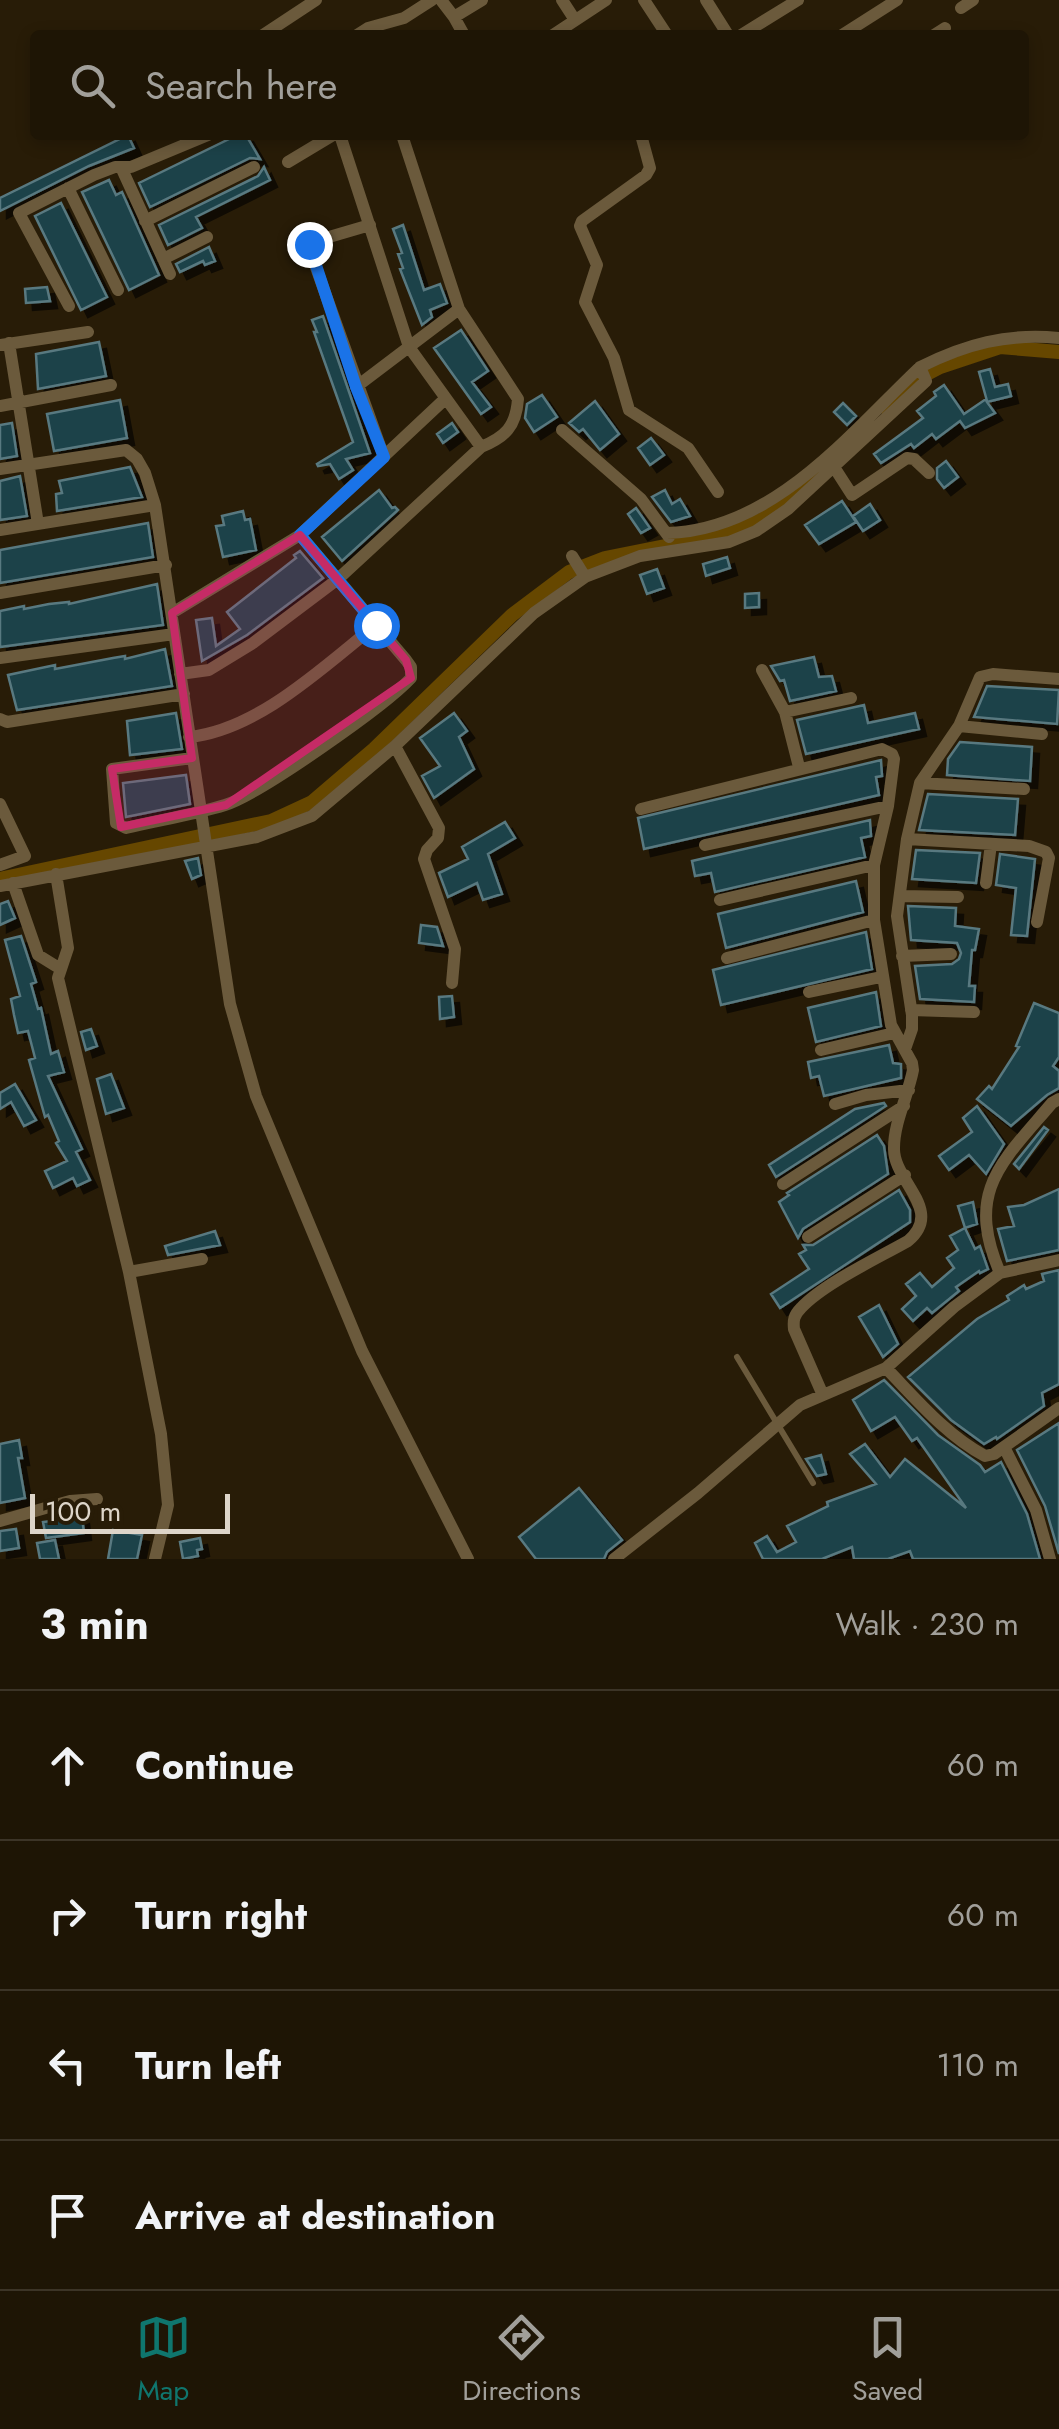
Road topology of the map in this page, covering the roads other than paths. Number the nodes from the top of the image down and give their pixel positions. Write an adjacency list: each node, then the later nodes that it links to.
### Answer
1 (316, 0): 13 (street)
2 (432, 0): 14 (street)
3 (442, 0): 11 (street)
4 (482, 0): 11 (street)
5 (562, 0): 12 (street)
6 (606, 0): 12 (street)
7 (644, 0): 17 (street)
8 (706, 0): 18 (street)
9 (798, 0): 19 (street)
10 (897, 0): 20 (street)
11 (454, 17): 15 (street)
12 (575, 20): 16 (street)
13 (270, 30)
14 (382, 30)
15 (461, 30)
16 (561, 30)
17 (664, 30)
18 (725, 30)
19 (749, 30)
20 (850, 30)
21 (196, 140): 27 (street)
22 (328, 140): 26 (street)
23 (339, 140): 31 (street)
24 (404, 140): 37 (street)
25 (642, 140): 57 (street)
26 (288, 162)
27 (121, 167): 29 (street); 30 (street)
28 (254, 167): 30 (street)
29 (68, 188): 35 (street); 36 (street)
30 (146, 221): 33 (street)
31 (370, 225): 41 (street); 44 (street)
32 (207, 238): 33 (street)
33 (163, 258): 34 (street)
34 (170, 274)
35 (118, 290)
36 (69, 306)
37 (459, 309): 41 (street); 49 (street)
38 (88, 332): 40 (street)
39 (1059, 338): 42 (street)
40 (5, 344): 46 (street)
41 (409, 347): 44 (street); 45 (street)
42 (922, 372): 52 (street); 57 (street)
43 (111, 385): 46 (street)
44 (356, 387): 50 (street)
45 (445, 399): 49 (street); 50 (street)
46 (19, 403): 47 (street); 51 (street)
47 (0, 406)
48 (562, 430): 60 (street)
49 (481, 447): 62 (street)
50 (384, 457): 59 (street)
51 (29, 463): 53 (street); 55 (street); 56 (street)
52 (834, 467): 54 (street); 57 (street)
53 (0, 469)
54 (930, 473)
55 (156, 505): 56 (street); 61 (street)
56 (38, 524): 58 (street)
57 (739, 528): 60 (street); 60 (street)
58 (0, 530)
59 (300, 535): 62 (street); 64 (street)
60 (672, 541): 78 (street)
61 (166, 566): 63 (street); 64 (street)
62 (338, 579): 65 (street); 69 (street)
63 (0, 593)
64 (172, 613): 66 (street)
65 (376, 625): 77 (street); 86 (street)
66 (174, 634): 67 (street); 69 (street)
67 (0, 658)
68 (762, 670): 73 (street)
69 (180, 674): 71 (street)
70 (1059, 679): 75 (street)
71 (184, 694): 74 (street); 77 (street)
72 (851, 698): 73 (street)
73 (785, 712): 80 (street)
74 (0, 719)
75 (959, 726): 76 (street); 81 (street)
76 (1042, 734)
77 (188, 737): 79 (street)
78 (395, 746): 88 (street); 106 (street)
79 (192, 758): 86 (street); 86 (street)
80 (800, 767): 84 (street); 85 (street)
81 (920, 784): 82 (street); 87 (street)
82 (1024, 789)
83 (0, 804): 91 (street)
84 (888, 806): 90 (street); 92 (street)
85 (641, 809)
86 (201, 814): 88 (street)
87 (907, 839): 89 (street); 96 (street)
88 (206, 844): 93 (street); 134 (street)
89 (991, 844): 94 (street); 100 (street)
90 (706, 845)
91 (0, 865)
92 (874, 865): 98 (street); 99 (street)
93 (56, 874): 95 (street); 104 (street)
94 (986, 883)
95 (6, 885): 104 (street)
96 (900, 896): 97 (street); 102 (street)
97 (958, 897)
98 (720, 900)
99 (874, 920): 103 (street); 105 (street)
100 (1037, 922)
101 (951, 954): 102 (street)
102 (902, 956): 108 (street)
103 (727, 958)
104 (59, 968): 122 (street)
105 (881, 978): 107 (street); 110 (street)
106 (452, 983)
107 (810, 992)
108 (911, 1010): 109 (street); 112 (street)
109 (974, 1012)
110 (894, 1033): 111 (street); 112 (street)
111 (821, 1050)
112 (905, 1050): 113 (street)
113 (908, 1090): 115 (street); 116 (street)
114 (1059, 1099): 123 (street)
115 (835, 1104)
116 (904, 1106): 117 (street); 118 (street)
117 (906, 1175): 119 (street); 126 (street)
118 (783, 1184)
119 (808, 1237)
120 (202, 1259): 122 (street)
121 (1059, 1260): 123 (street)
122 (130, 1272): 133 (street)
123 (1000, 1273): 125 (street)
124 (737, 1357): 128 (lane)
125 (886, 1368): 126 (street); 129 (street)
126 (832, 1390): 128 (street)
127 (1059, 1408): 129 (street)
128 (777, 1422): 130 (lane); 135 (street)
129 (1004, 1448): 136 (street)
130 (813, 1483)
131 (96, 1498): 132 (street)
132 (0, 1521)
133 (155, 1559)
134 (468, 1559)
135 (614, 1559)
136 (1050, 1559)

